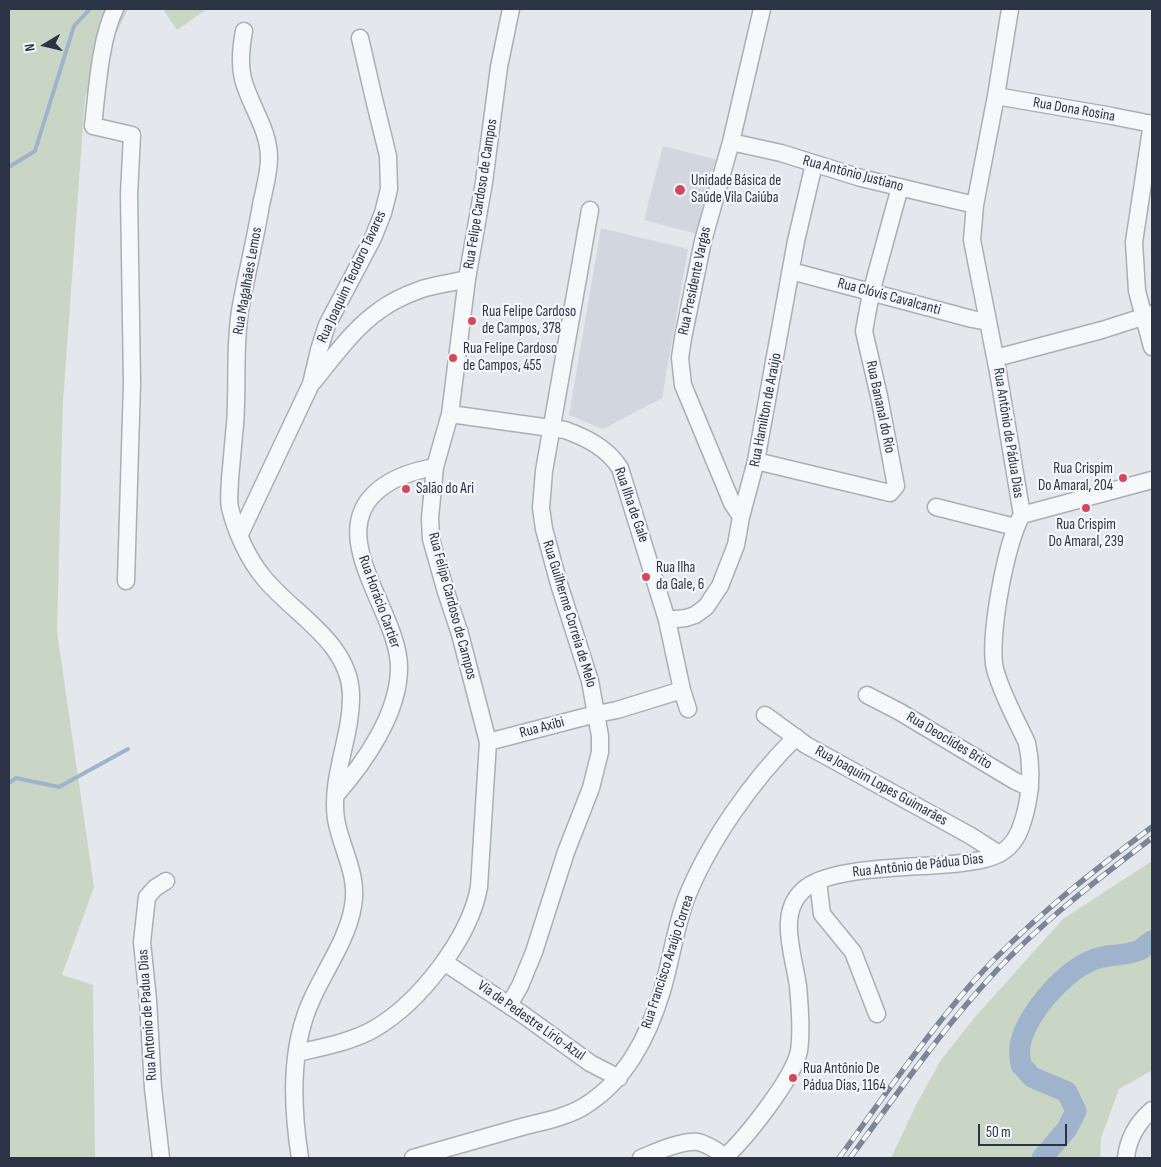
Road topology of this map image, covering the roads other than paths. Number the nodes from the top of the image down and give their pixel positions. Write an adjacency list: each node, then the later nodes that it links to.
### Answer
1 (115, 9): 31 (street)
2 (511, 9): 15 (street, Rua Felipe Cardoso de Campos)
3 (762, 9): 9 (street, Rua Presidente Vargas)
4 (1010, 9): 7 (street, Rua Antônio de Pádua Dias)
5 (244, 31): 30 (street, Rua Magalhães Lemos)
6 (360, 38): 21 (street, Rua Joaquim Teodoro Tavares)
7 (996, 96): 8 (street, Rua Dona Rosina); 12 (street, Rua Antônio de Pádua Dias)
8 (1152, 124): 17 (street)
9 (731, 142): 10 (street, Rua Antônio Justiano); 28 (street, Rua Presidente Vargas)
10 (814, 164): 11 (street, Rua Antônio Justiano); 14 (street, Rua Hamilton de Araújo)
11 (900, 187): 12 (street, Rua Antônio Justiano); 16 (street, Rua Bananal do Rio)
12 (975, 206): 18 (street, Rua Antônio de Pádua Dias)
13 (590, 210): 23 (street, Rua Guilherme Correia de Melo)
14 (791, 271): 16 (street, Rua Clóvis Cavalcanti); 24 (street, Rua Hamilton de Araújo)
15 (467, 279): 21 (street); 22 (street, Rua Felipe Cardoso de Campos)
16 (871, 293): 18 (street, Rua Clóvis Cavalcanti); 24 (street, Rua Bananal do Rio)
17 (1148, 316): 19 (street); 20 (street)
18 (988, 322): 20 (street, Rua Antônio de Pádua Dias)
19 (1152, 347)
20 (996, 358): 29 (street, Rua Antônio de Pádua Dias)
21 (311, 384): 30 (street, Rua Joaquim Teodoro Tavares)
22 (450, 414): 23 (street, Rua Ilha de Gale); 25 (street, Rua Felipe Cardoso de Campos)
23 (552, 427): 32 (street, Rua Ilha de Gale); 36 (street, Rua Guilherme Correia de Melo)
24 (756, 461): 28 (street, Rua Hamilton de Araújo)
25 (435, 468): 39 (street, Rua Felipe Cardoso de Campos); 41 (street, Rua Horácio Cartier)
26 (1152, 480): 29 (street)
27 (936, 507): 29 (street)
28 (741, 517): 32 (street, Rua Hamilton de Araújo)
29 (1018, 521): 40 (street, Rua Antônio de Pádua Dias)
30 (240, 534): 41 (street, Rua Magalhães Lemos)
31 (126, 581)
32 (667, 620): 33 (street, Rua Ilha de Gale)
33 (682, 690): 35 (street, Rua Ilha de Gale); 36 (street, Rua Axibi)
34 (867, 695): 40 (street, Rua Deoclídes Brito)
35 (688, 709)
36 (597, 714): 39 (street, Rua Axibi); 46 (street, Rua Guilherme Correia de Melo)
37 (765, 715): 38 (street, Rua Joaquim Lopes Guimarães)
38 (796, 737): 42 (street, Rua Joaquim Lopes Guimarães); 49 (street, Rua Francisco Araújo Correa)
39 (488, 742): 45 (street, Rua Felipe Cardoso de Campos)
40 (1030, 788): 42 (street, Rua Antônio de Pádua Dias)
41 (336, 794): 48 (street, Rua Magalhães Lemos)
42 (999, 854): 44 (street, Rua Antônio de Pádua Dias)
43 (166, 881): 51 (street, Rua Antonio de Padua Dias)
44 (818, 881): 47 (street); 55 (street, Rua Antônio de Pádua Dias)
45 (444, 962): 46 (street, Via de Pedestre Lírio-Azul); 48 (street, Rua Felipe Cardoso de Campos)
46 (509, 1005): 49 (street, Via de Pedestre Lírio-Azul)
47 (877, 1014)
48 (297, 1053): 52 (street, Rua Magalhães Lemos)
49 (619, 1078): 53 (street, Rua Francisco Araújo Correa)
50 (1152, 1110): 56 (street)
51 (161, 1158)
52 (300, 1158)
53 (412, 1158)
54 (641, 1158): 55 (street)
55 (725, 1158)
56 (1126, 1158)

